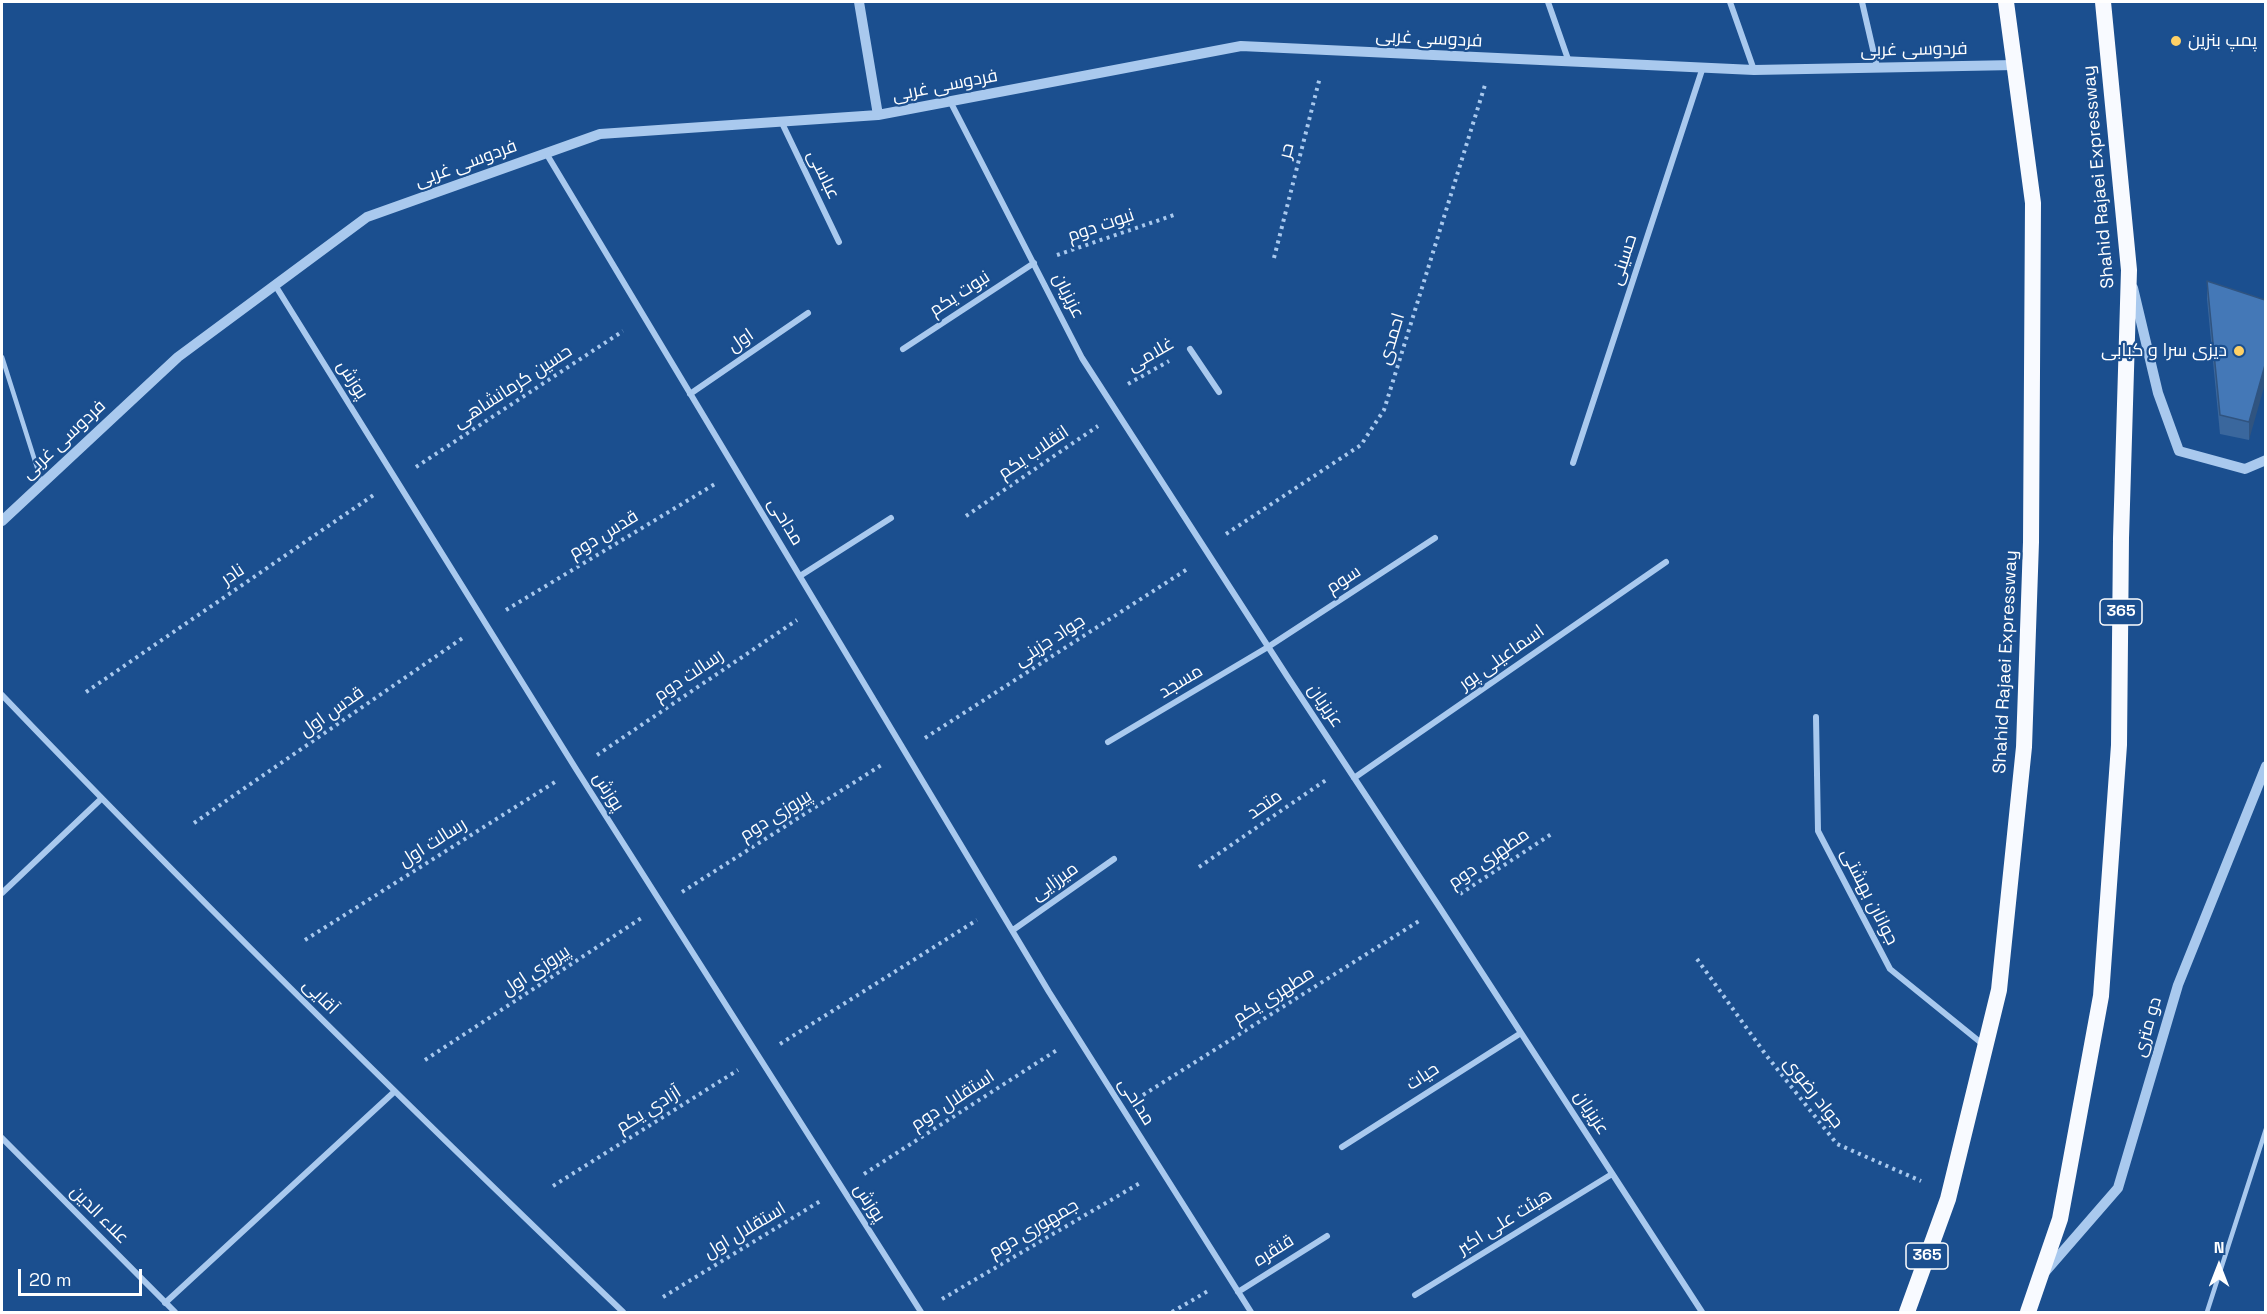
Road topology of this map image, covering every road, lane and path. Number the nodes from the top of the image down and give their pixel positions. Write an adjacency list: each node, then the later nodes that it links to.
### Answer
1 (859, 2): 15 (street)
2 (1548, 2): 9 (street)
3 (1730, 2): 13 (street)
4 (1862, 2): 12 (street)
5 (2006, 2): 10 (highway, Shahid Rajaei Expressway / 365)
6 (2103, 2): 22 (highway, Shahid Rajaei Expressway / 365)
7 (1327, 51): 8 (street, فردوسی غربی); 14 (street, فردوسی غربی); 20 (path, حر)
8 (1494, 58): 9 (street, فردوسی غربی); 42 (path, احمدی)
9 (1569, 62): 11 (street, فردوسی غربی)
10 (2015, 65): 12 (street, فردوسی غربی); 72 (highway, Shahid Rajaei Expressway / 365)
11 (1703, 67): 13 (street, فردوسی غربی); 34 (street, حسینی)
12 (1877, 67): 13 (street, فردوسی غربی)
13 (1754, 70)
14 (950, 101): 15 (street, فردوسی غربی); 21 (street, عزیزیان)
15 (878, 115): 16 (street, فردوسی غربی)
16 (781, 121): 17 (street, فردوسی غربی); 19 (street, عباسی)
17 (546, 153): 23 (street, فردوسی غربی); 25 (street, مداحی)
18 (1177, 214): 21 (path, نبوت دوم)
19 (839, 242)
20 (1274, 258)
21 (1034, 263): 27 (street, نبوت یکم); 31 (street, عزیزیان)
22 (2129, 270): 33 (street); 87 (highway, Shahid Rajaei Expressway / 365)
23 (275, 285): 36 (street, پوزش); 37 (street, فردوسی غربی)
24 (808, 313): 30 (street, اول)
25 (644, 317): 30 (street, مداحی); 36 (path, حسین کرمانشاهی)
26 (1190, 348): 29 (street); 31 (path, غلامی)
27 (903, 349)
28 (2, 357): 37 (lane)
29 (1219, 392)
30 (690, 394): 35 (street, مداحی)
31 (1107, 396): 32 (street, عزیزیان)
32 (1118, 412): 38 (path, انقلاب یکم); 42 (street, عزیزیان)
33 (2265, 460)
34 (1573, 463)
35 (736, 471): 45 (street, مداحی); 47 (path, قدس دوم)
36 (396, 480): 47 (street, پوزش); 49 (path, نادر)
37 (42, 483): 40 (street, فردوسی غربی)
38 (966, 516)
39 (891, 518): 45 (street)
40 (2, 521)
41 (1435, 538): 48 (street, سوم)
42 (1204, 548): 43 (street, عزیزیان)
43 (1209, 555): 48 (street, عزیزیان); 53 (path, جواد جزینی)
44 (1666, 562): 57 (street, اسماعیلی پور)
45 (800, 576): 46 (street, مداحی)
46 (818, 606): 53 (street, مداحی); 56 (path, رسالت دوم)
47 (485, 623): 56 (street, پوزش); 59 (path, قدس اول)
48 (1269, 647): 52 (street, مسجد); 54 (street, عزیزیان)
49 (86, 692)
50 (2, 695): 58 (street, آقایی)
51 (1816, 717): 72 (street, جوانان بهشتی)
52 (1108, 742)
53 (905, 751): 64 (path, پیروزی دوم); 65 (street, مداحی)
54 (1347, 766): 57 (street, عزیزیان); 62 (path, متحد)
55 (2265, 766): 87 (street, دو متری)
56 (576, 769): 64 (street, پوزش); 68 (path, رسالت اول)
57 (1354, 778): 66 (street, عزیزیان)
58 (101, 799): 63 (street); 75 (street, آقایی)
59 (194, 823)
60 (1553, 833): 66 (path, مطهری دوم)
61 (1114, 859): 67 (street, میرزایی)
62 (1199, 867)
63 (2, 893)
64 (662, 904): 73 (street, پوزش); 74 (path, پیروزی اول)
65 (998, 907): 67 (street, مداحی); 73 (path)
66 (1440, 908): 70 (street, عزیزیان); 76 (path, مطهری یکم)
67 (1012, 930): 71 (street, مداحی)
68 (306, 940)
69 (1697, 959): 84 (path, جواد رضوی)
70 (1521, 1033): 79 (street, حیات); 81 (street, عزیزیان)
71 (1078, 1037): 76 (street, مداحی); 83 (path, استقلال دوم)
72 (1985, 1046): 84 (highway, Shahid Rajaei Expressway / 365)
73 (759, 1057): 82 (path, آزادی یکم); 83 (street, پوزش)
74 (425, 1060)
75 (394, 1092): 91 (street); 93 (street, آقایی)
76 (1122, 1108): 80 (street, مداحی)
77 (2265, 1129): 100 (lane)
78 (2, 1138): 91 (street, علاء الدین)
79 (1342, 1147)
80 (1161, 1170): 86 (street, مداحی); 94 (path, جمهوری دوم)
81 (1612, 1174): 89 (street, هیئت علی اکبر); 97 (street, عزیزیان)
82 (553, 1186)
83 (842, 1188): 90 (path, استقلال اول); 94 (street, پوزش)
84 (1949, 1193): 98 (highway, Shahid Rajaei Expressway / 365)
85 (1327, 1236): 88 (street, قنقره)
86 (1229, 1278): 88 (street, مداحی); 95 (path)
87 (2039, 1279): 99 (highway, Shahid Rajaei Expressway / 365)
88 (1238, 1292): 96 (street, مداحی)
89 (1415, 1295)
90 (663, 1297)
91 (165, 1303): 92 (street, علاء الدین)
92 (175, 1312)
93 (623, 1312)
94 (921, 1312)
95 (1172, 1312)
96 (1251, 1312)
97 (1702, 1312)
98 (1907, 1312)
99 (2028, 1312)
100 (2207, 1312)

